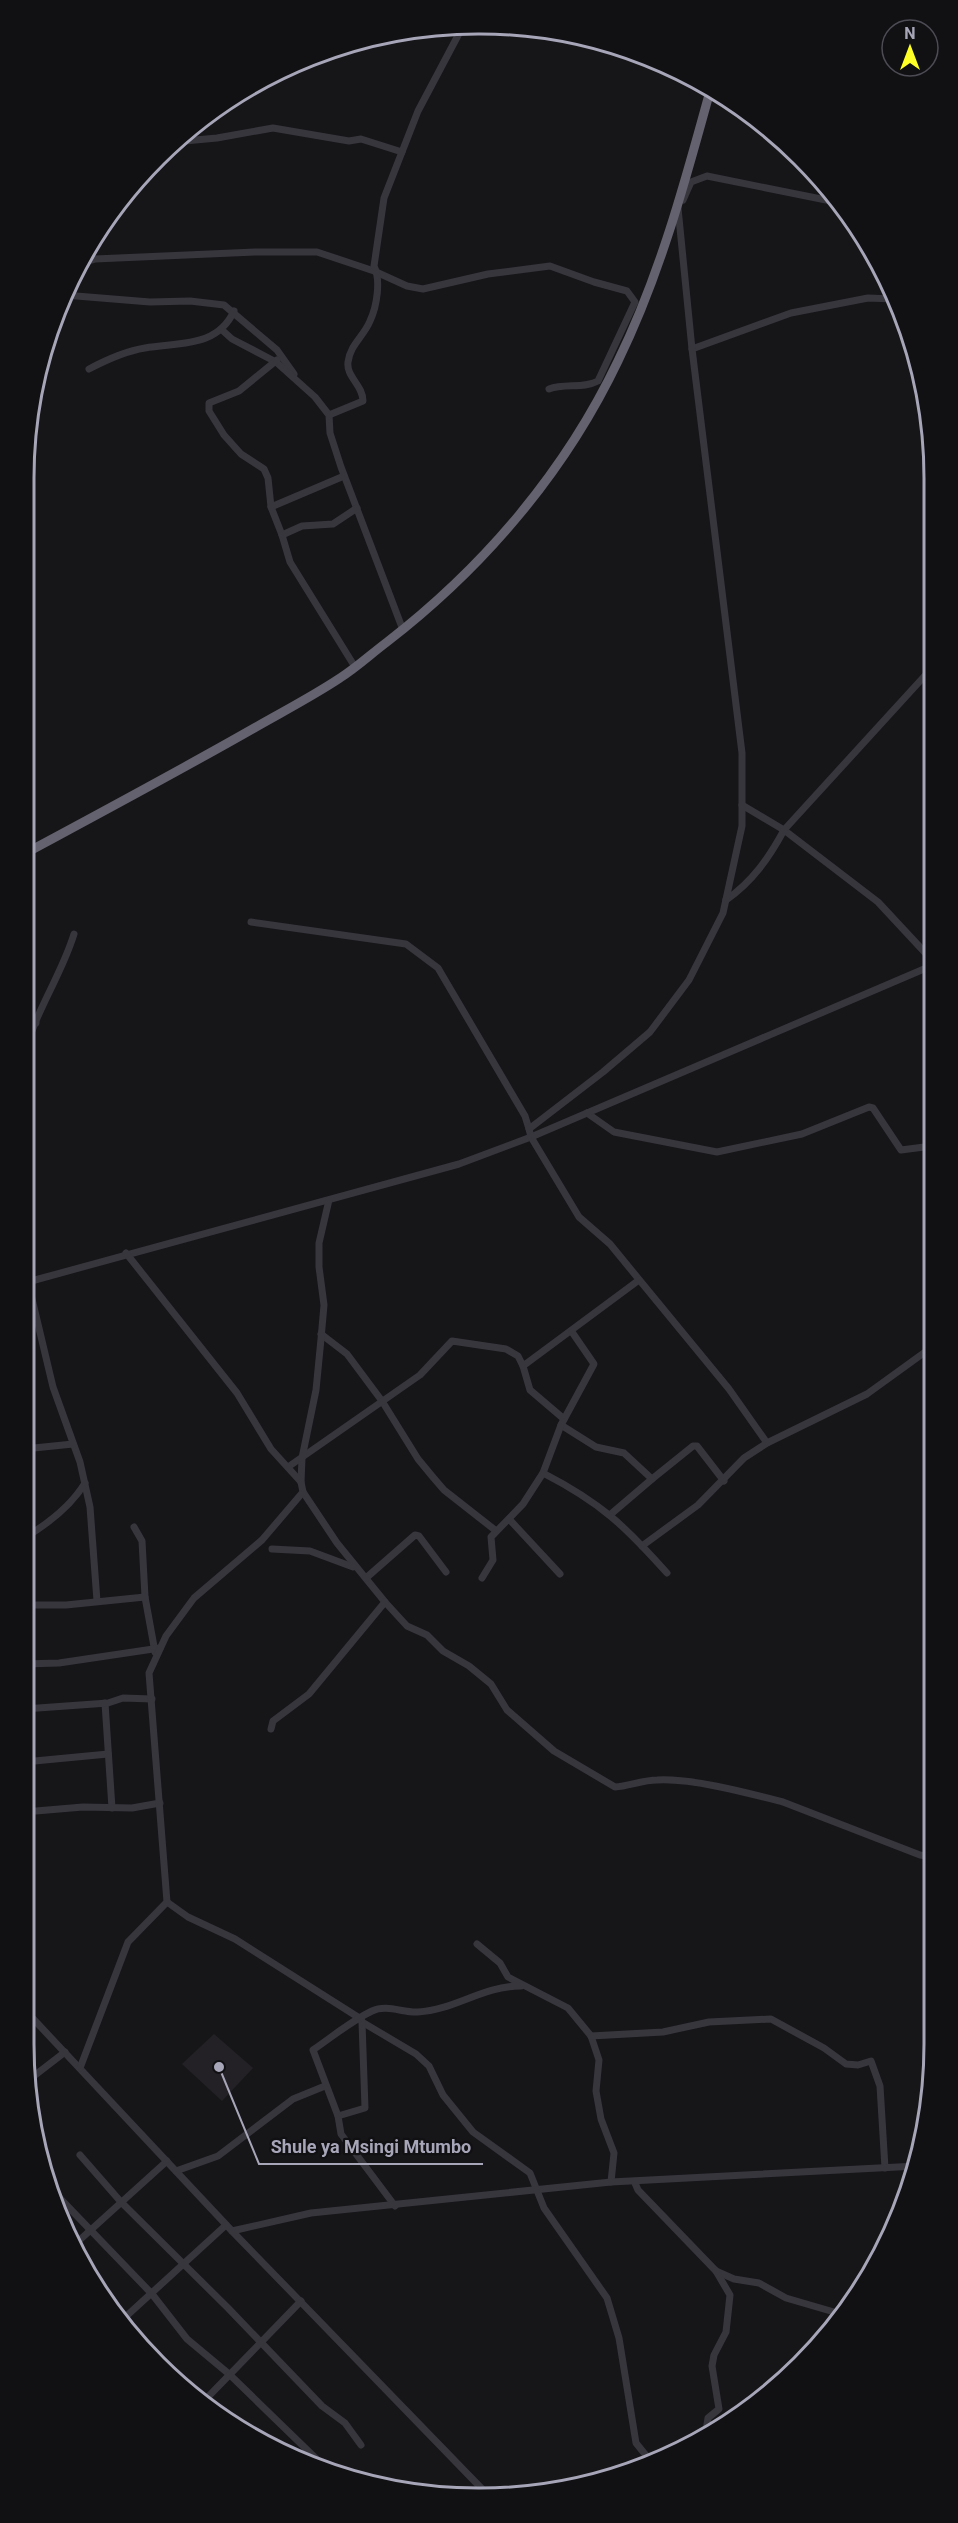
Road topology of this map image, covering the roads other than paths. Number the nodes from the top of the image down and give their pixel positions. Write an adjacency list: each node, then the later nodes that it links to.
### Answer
1 (459, 35): 4 (street)
2 (708, 98): 6 (highway)
3 (191, 140): 4 (street)
4 (402, 152): 9 (street)
5 (823, 199): 7 (street)
6 (678, 205): 7 (street); 25 (highway)
7 (679, 216): 14 (street)
8 (93, 259): 9 (street)
9 (378, 274): 19 (street); 20 (street)
10 (73, 297): 12 (street)
11 (885, 299): 14 (street)
12 (234, 311): 13 (street); 15 (street)
13 (222, 330): 16 (street); 17 (street)
14 (692, 349): 28 (street)
15 (280, 354): 16 (street); 18 (street)
16 (276, 362): 18 (street); 22 (street)
17 (89, 369)
18 (301, 384): 20 (street)
19 (549, 389)
20 (329, 415): 21 (street)
21 (344, 476): 22 (street); 23 (street)
22 (271, 507): 24 (street)
23 (357, 508): 24 (street); 25 (street)
24 (282, 535): 26 (street)
25 (403, 630): 26 (highway)
26 (355, 667): 30 (highway)
27 (924, 677): 29 (street)
28 (742, 805): 29 (street); 31 (street)
29 (784, 830): 31 (street); 34 (street)
30 (34, 849)
31 (726, 900): 39 (street)
32 (251, 922): 39 (street)
33 (74, 934): 36 (street)
34 (924, 951)
35 (924, 969): 38 (street)
36 (36, 1023): 37 (street)
37 (34, 1029)
38 (587, 1113): 39 (street); 40 (street)
39 (530, 1133): 41 (street); 44 (street)
40 (924, 1147)
41 (329, 1200): 42 (street); 47 (street)
42 (126, 1253): 43 (street); 56 (street)
43 (34, 1280)
44 (639, 1280): 46 (street); 52 (street)
45 (34, 1312): 53 (street)
46 (572, 1332): 49 (street); 51 (street)
47 (321, 1334): 50 (street); 55 (street)
48 (924, 1353): 52 (street)
49 (524, 1366): 50 (street); 51 (street)
50 (382, 1401): 55 (street); 66 (street)
51 (562, 1422): 57 (street); 58 (street)
52 (767, 1443): 59 (street)
53 (74, 1444): 54 (street); 61 (street)
54 (34, 1448)
55 (302, 1458): 56 (street); 60 (street)
56 (288, 1467): 60 (street)
57 (543, 1473): 63 (street); 64 (street)
58 (652, 1479): 59 (street); 63 (street)
59 (724, 1481): 68 (street)
60 (301, 1482): 62 (street)
61 (84, 1483): 67 (street); 77 (street)
62 (303, 1492): 70 (street); 80 (street)
63 (611, 1514): 68 (street)
64 (509, 1519): 66 (street); 72 (street)
65 (134, 1527): 76 (street)
66 (495, 1530): 75 (street)
67 (34, 1531)
68 (642, 1546): 73 (street)
69 (272, 1549): 70 (street)
70 (358, 1569): 74 (street)
71 (446, 1572): 74 (street)
72 (560, 1574)
73 (667, 1574)
74 (366, 1578): 78 (street)
75 (482, 1578)
76 (145, 1597): 77 (street); 80 (street)
77 (98, 1601): 79 (street)
78 (385, 1602): 85 (street); 91 (street)
79 (34, 1605)
80 (157, 1648): 81 (street); 82 (street)
81 (34, 1664)
82 (152, 1699): 83 (street); 88 (street)
83 (105, 1703): 84 (street); 86 (street)
84 (34, 1707)
85 (271, 1729)
86 (108, 1754): 87 (street); 89 (street)
87 (34, 1761)
88 (160, 1803): 89 (street); 92 (street)
89 (112, 1808): 90 (street)
90 (34, 1811)
91 (924, 1854)
92 (167, 1902): 96 (street); 99 (street)
93 (477, 1944): 94 (street)
94 (521, 1986): 96 (street); 97 (street)
95 (34, 2019): 98 (street)
96 (361, 2020): 101 (street); 102 (street); 110 (street)
97 (591, 2036): 106 (street); 108 (street)
98 (65, 2052): 99 (street); 100 (street)
99 (80, 2068): 104 (street)
100 (35, 2075)
101 (326, 2086): 102 (street); 107 (street)
102 (338, 2116): 113 (street)
103 (80, 2155): 111 (street)
104 (167, 2162): 107 (street); 111 (street)
105 (906, 2167): 106 (street)
106 (885, 2168): 109 (street)
107 (176, 2171): 114 (street)
108 (611, 2182): 109 (street); 110 (street)
109 (635, 2183): 118 (street)
110 (537, 2191): 113 (street); 128 (street)
111 (121, 2202): 115 (street); 117 (street)
112 (64, 2203): 115 (street)
113 (395, 2206): 114 (street)
114 (229, 2228): 117 (street); 120 (street)
115 (89, 2231): 116 (street); 119 (street)
116 (80, 2240)
117 (183, 2264): 119 (street); 123 (street)
118 (716, 2271): 121 (street); 126 (street)
119 (152, 2294): 122 (street); 124 (street)
120 (301, 2301): 123 (street); 130 (street)
121 (834, 2312)
122 (127, 2316)
123 (261, 2342): 124 (street); 127 (street)
124 (229, 2374): 125 (street); 129 (street)
125 (208, 2397)
126 (707, 2426)
127 (361, 2445)
128 (646, 2456)
129 (315, 2457)
130 (481, 2488)

